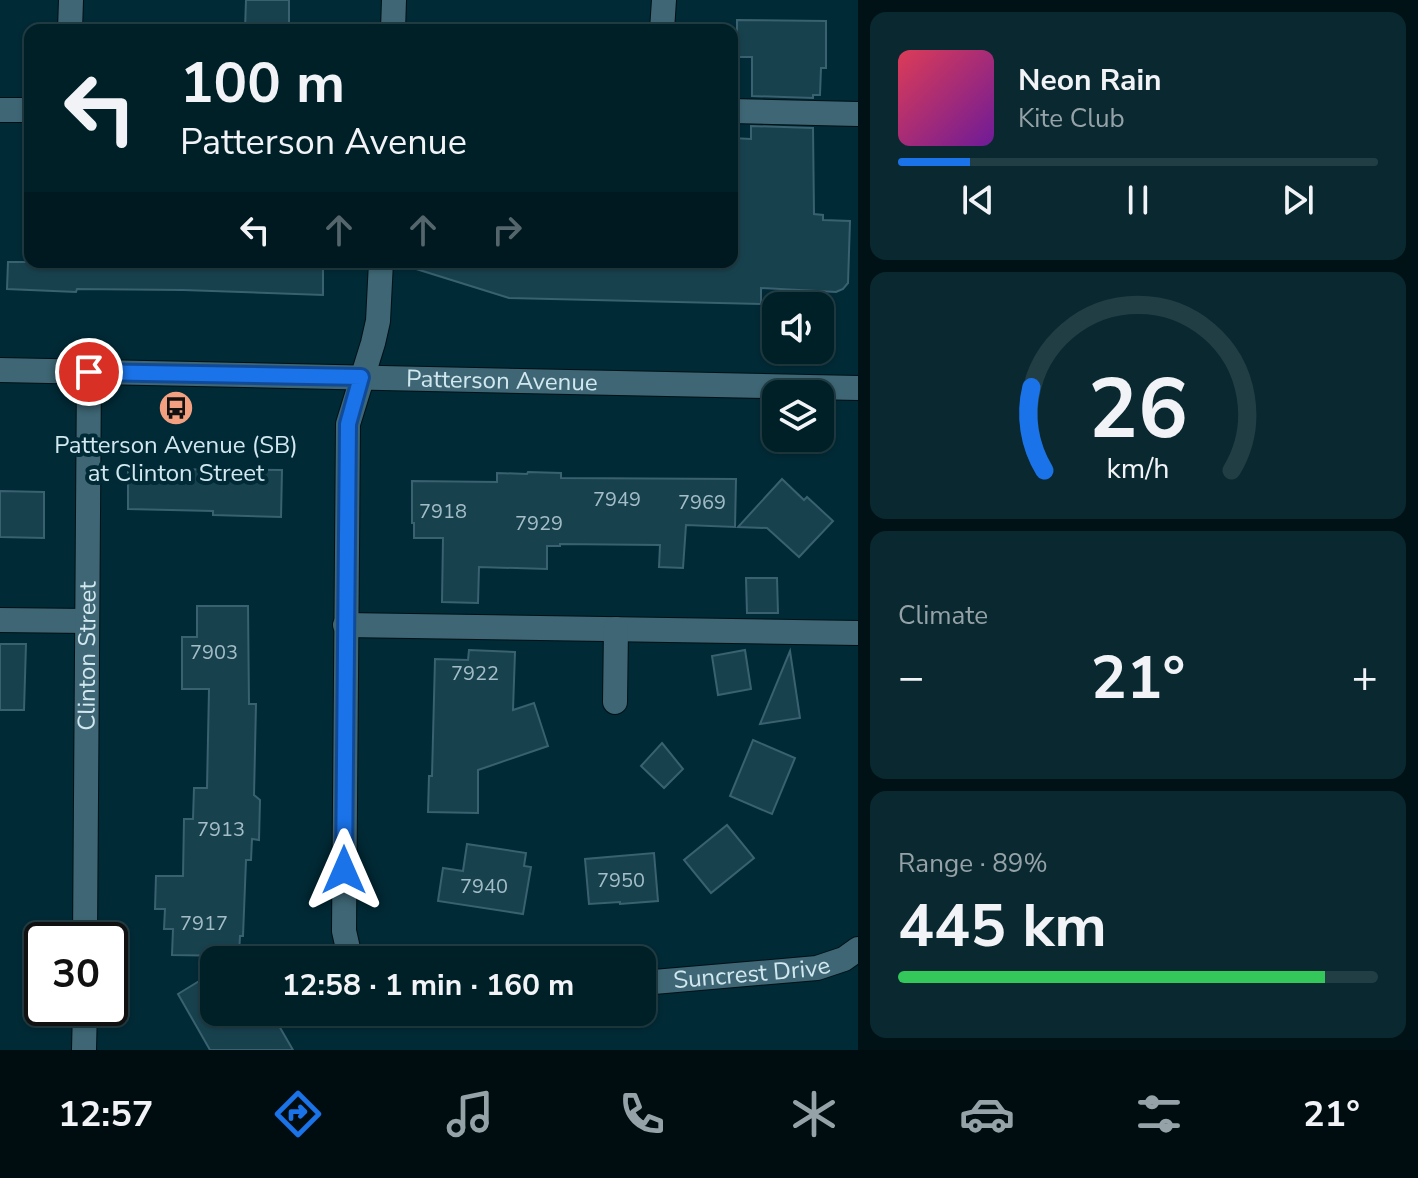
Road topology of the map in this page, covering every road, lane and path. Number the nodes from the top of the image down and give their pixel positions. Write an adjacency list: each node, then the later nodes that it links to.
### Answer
1 (71, 0): 4 (street)
2 (394, 0): 5 (street)
3 (664, 0): 6 (street)
4 (70, 24)
5 (393, 24)
6 (662, 24)
7 (0, 110): 8 (street)
8 (24, 110)
9 (738, 111): 10 (street)
10 (858, 114)
11 (381, 268): 14 (street)
12 (0, 370): 13 (street, Patterson Avenue)
13 (89, 372): 14 (street, Patterson Avenue); 17 (street, Clinton Street)
14 (361, 377): 15 (street, Patterson Avenue); 18 (street)
15 (858, 388)
16 (0, 620): 17 (street)
17 (87, 621): 22 (street, Clinton Street)
18 (345, 625): 19 (street); 23 (street)
19 (616, 629): 20 (street); 21 (street)
20 (858, 633)
21 (615, 702)
22 (85, 922)
23 (348, 946)
24 (858, 949): 25 (street, Suncrest Drive)
25 (656, 982)
26 (85, 1026): 27 (street)
27 (84, 1050)

